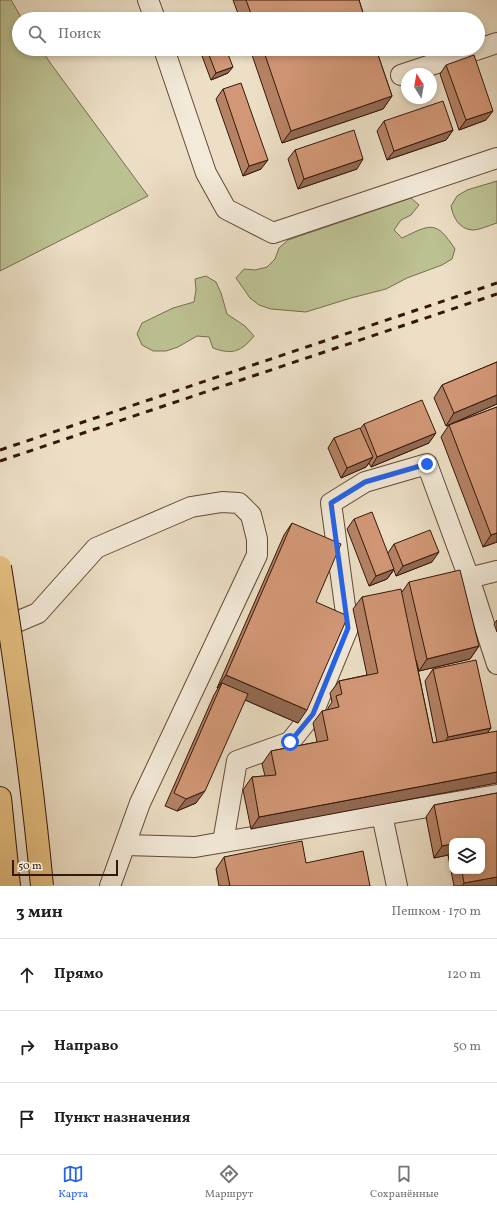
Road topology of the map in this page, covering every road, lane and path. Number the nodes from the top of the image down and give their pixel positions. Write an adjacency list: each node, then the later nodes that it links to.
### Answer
1 (148, 0): 2 (street)
2 (152, 12)
3 (497, 44): 4 (street)
4 (485, 48)
5 (166, 56): 8 (street)
6 (460, 56): 7 (street)
7 (423, 68)
8 (497, 158)
9 (0, 568): 20 (main road, bridge)
10 (497, 571): 11 (street)
11 (469, 578): 13 (street); 17 (street)
12 (0, 629): 18 (street)
13 (497, 664)
14 (497, 795): 16 (street)
15 (0, 798): 19 (main road)
16 (382, 815): 17 (street); 22 (street)
17 (223, 842): 18 (street)
18 (125, 845): 21 (street)
19 (9, 886)
20 (42, 886)
21 (110, 886)
22 (397, 886)

